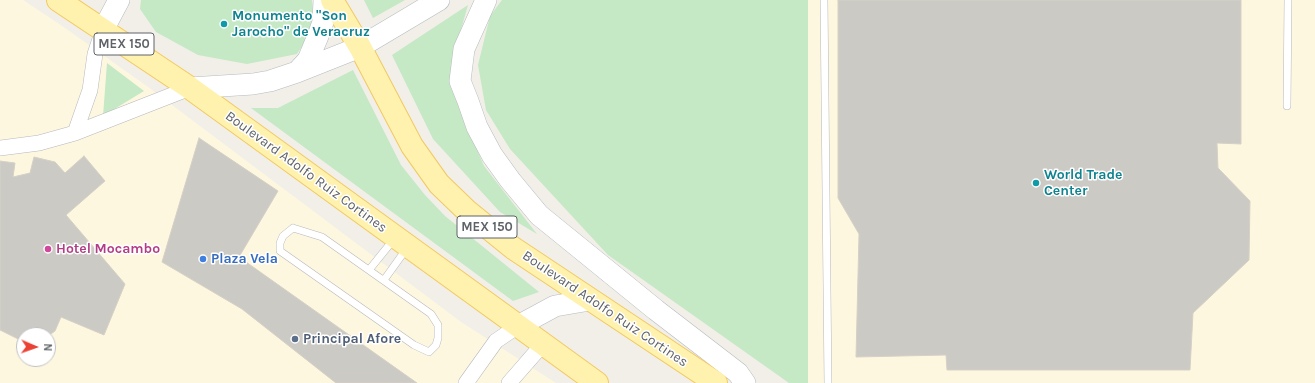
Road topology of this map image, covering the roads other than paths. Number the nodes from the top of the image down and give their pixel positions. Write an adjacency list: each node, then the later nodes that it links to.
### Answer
1 (58, 0): 9 (main road, MEX 150)
2 (119, 0): 9 (main road)
3 (324, 0): 11 (main road)
4 (332, 0): 10 (main road, Boulevard Adolfo Ruiz Cortines / MEX 150)
5 (439, 0): 10 (main road)
6 (486, 0): 26 (main road)
7 (824, 0): 27 (lane)
8 (1288, 0): 13 (lane)
9 (104, 30): 12 (main road, MEX 150); 14 (street)
10 (360, 47): 11 (main road); 19 (main road, Boulevard Adolfo Ruiz Cortines / MEX 150)
11 (297, 72): 12 (main road)
12 (190, 88): 14 (street); 16 (main road, Boulevard Adolfo Ruiz Cortines / MEX 150)
13 (1288, 106)
14 (75, 133): 15 (street)
15 (0, 148)
16 (402, 242): 17 (lane); 18 (lane); 20 (main road, Boulevard Adolfo Ruiz Cortines / MEX 150)
17 (369, 270): 18 (lane); 18 (lane)
18 (384, 280)
19 (590, 300): 20 (main road); 25 (main road, Boulevard Adolfo Ruiz Cortines / MEX 150)
20 (518, 326): 21 (main road, Boulevard Adolfo Ruiz Cortines / MEX 150); 22 (street)
21 (543, 344): 23 (street); 24 (main road, Boulevard Adolfo Ruiz Cortines / MEX 150)
22 (466, 383)
23 (509, 383)
24 (597, 383)
25 (716, 383)
26 (745, 383)
27 (828, 383)

